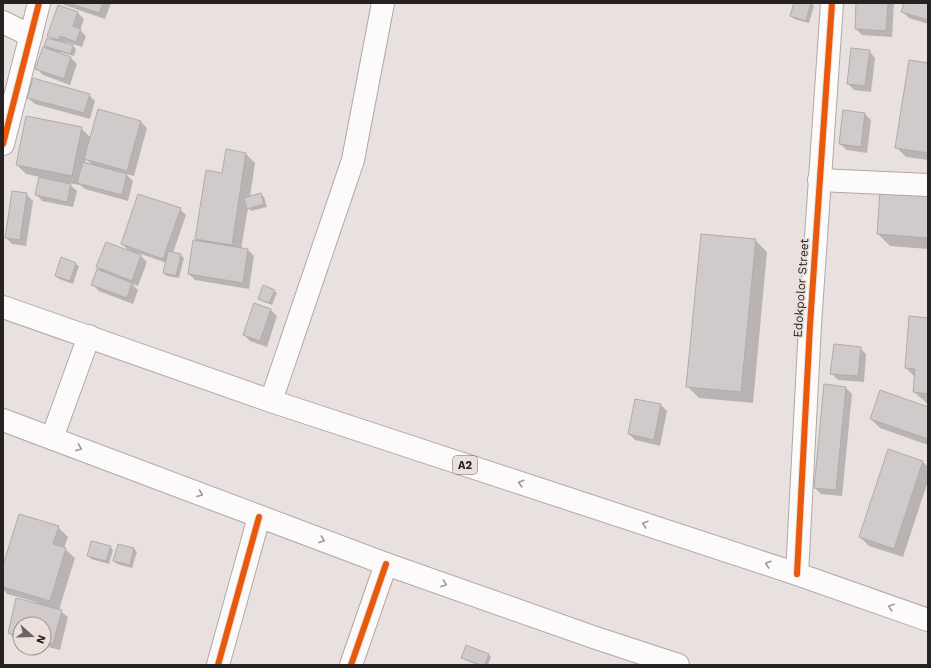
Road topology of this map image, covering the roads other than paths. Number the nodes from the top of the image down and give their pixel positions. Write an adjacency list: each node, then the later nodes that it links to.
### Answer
1 (39, 3): 5 (main road)
2 (383, 3): 11 (main road)
3 (832, 3): 7 (main road, Edokpolor Street)
4 (3, 22): 5 (main road)
5 (31, 36): 6 (main road)
6 (3, 144)
7 (819, 180): 8 (main road); 16 (main road, Edokpolor Street)
8 (928, 185)
9 (3, 307): 10 (main road, A2)
10 (89, 336): 11 (main road, A2); 13 (main road)
11 (271, 401): 16 (main road, A2, one-way to 11)
12 (3, 420): 13 (main road)
13 (52, 438): 14 (main road, one-way to 14)
14 (259, 516): 15 (main road, one-way to 15); 19 (main road)
15 (386, 564): 18 (main road, one-way to 18); 20 (main road)
16 (797, 574): 17 (main road, A2, one-way to 16)
17 (928, 620)
18 (668, 663)
19 (218, 665)
20 (351, 665)

